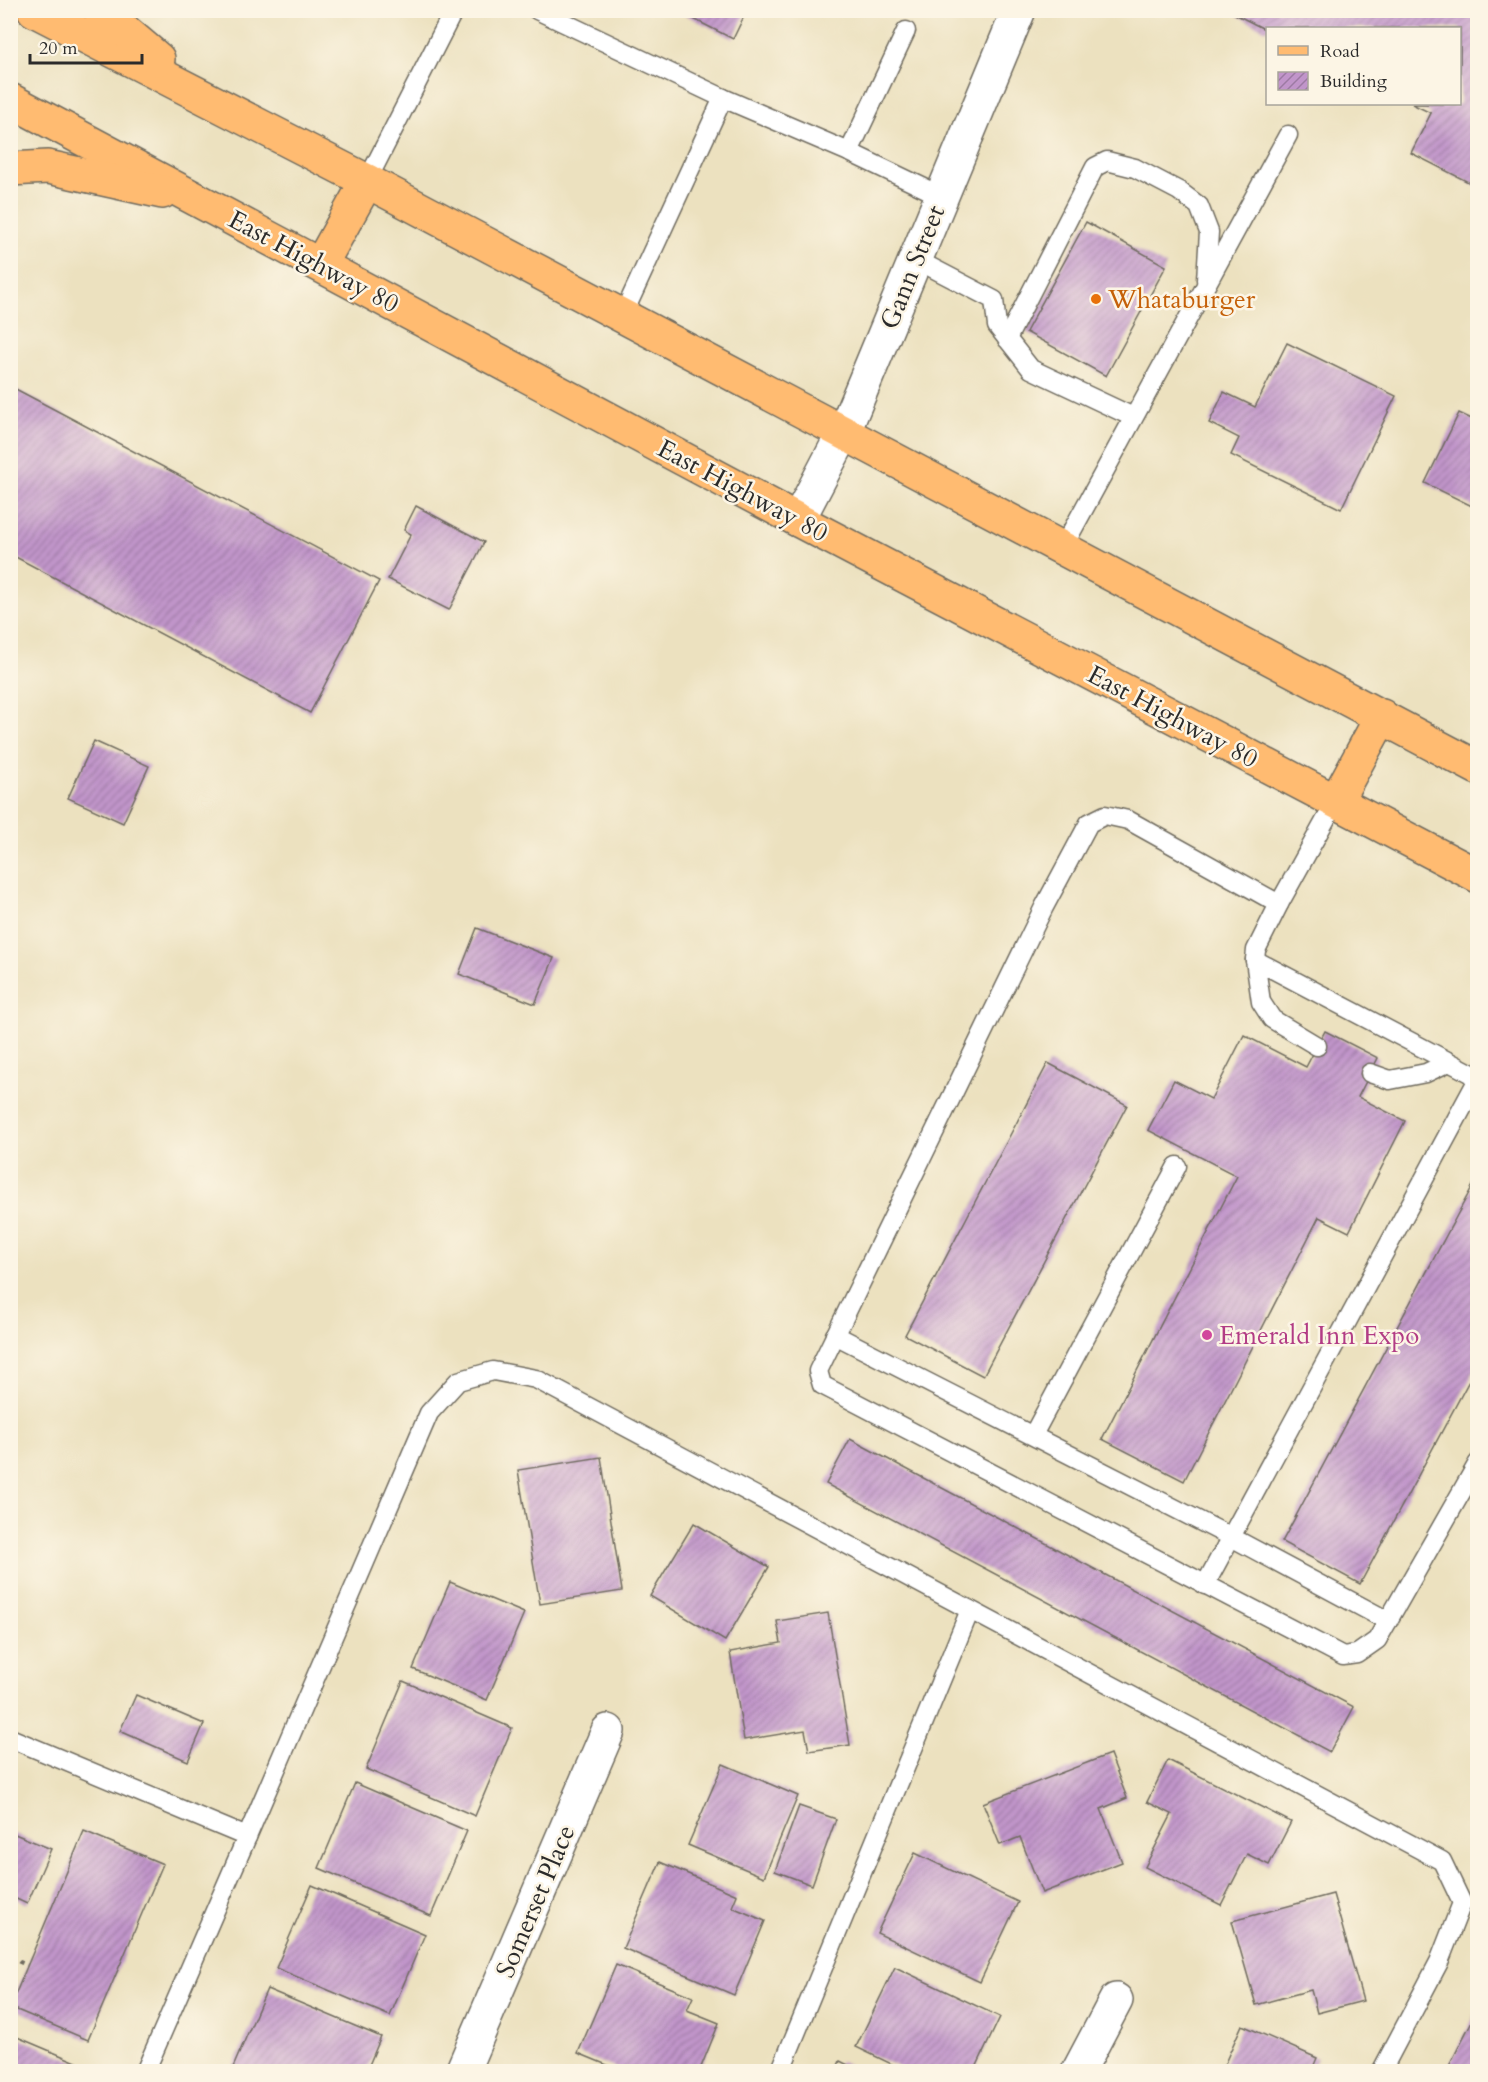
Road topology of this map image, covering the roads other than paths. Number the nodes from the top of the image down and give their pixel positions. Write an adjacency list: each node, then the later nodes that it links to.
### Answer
1 (34, 10): 7 (main road)
2 (100, 10): 7 (main road)
3 (454, 10): 13 (lane)
4 (537, 10): 8 (lane)
5 (1019, 10): 14 (street, Gann Street)
6 (906, 31): 11 (lane)
7 (206, 98): 13 (main road)
8 (723, 98): 11 (lane); 19 (lane)
9 (10, 100): 15 (main road, East Highway 80)
10 (1288, 135): 18 (lane)
11 (849, 152): 14 (lane)
12 (10, 169): 15 (main road)
13 (367, 181): 17 (main road); 19 (main road)
14 (941, 196): 16 (street, Gann Street)
15 (201, 201): 17 (main road, East Highway 80)
16 (915, 259): 20 (lane); 22 (street, Gann Street)
17 (321, 264): 23 (main road, East Highway 80)
18 (1206, 284): 20 (lane); 21 (lane)
19 (622, 317): 22 (main road)
20 (1007, 339): 21 (lane)
21 (1133, 417): 24 (lane)
22 (843, 434): 23 (street, Gann Street); 24 (main road)
23 (798, 520): 27 (main road, East Highway 80)
24 (1062, 549): 25 (main road)
25 (1382, 716): 26 (main road); 27 (main road)
26 (1478, 768)
27 (1336, 801): 28 (main road, East Highway 80); 29 (lane)
28 (1478, 876)
29 (1280, 904): 30 (lane); 36 (lane)
30 (1256, 960): 31 (lane); 32 (lane)
31 (1317, 1046)
32 (1449, 1062): 33 (lane); 34 (lane)
33 (1370, 1073)
34 (1478, 1078): 39 (lane)
35 (1176, 1166): 37 (lane)
36 (835, 1335): 37 (lane); 40 (lane)
37 (1033, 1435): 39 (lane)
38 (1478, 1463): 42 (lane)
39 (1231, 1537): 40 (lane); 42 (lane)
40 (1205, 1585): 42 (lane)
41 (970, 1610): 45 (lane); 49 (lane); 51 (lane)
42 (1388, 1621)
43 (608, 1731): 48 (street, Somerset Place)
44 (10, 1738): 45 (lane)
45 (247, 1837): 47 (lane)
46 (1116, 2000): 50 (street)
47 (149, 2070)
48 (462, 2072)
49 (780, 2072)
50 (1078, 2072)
51 (1380, 2072)

